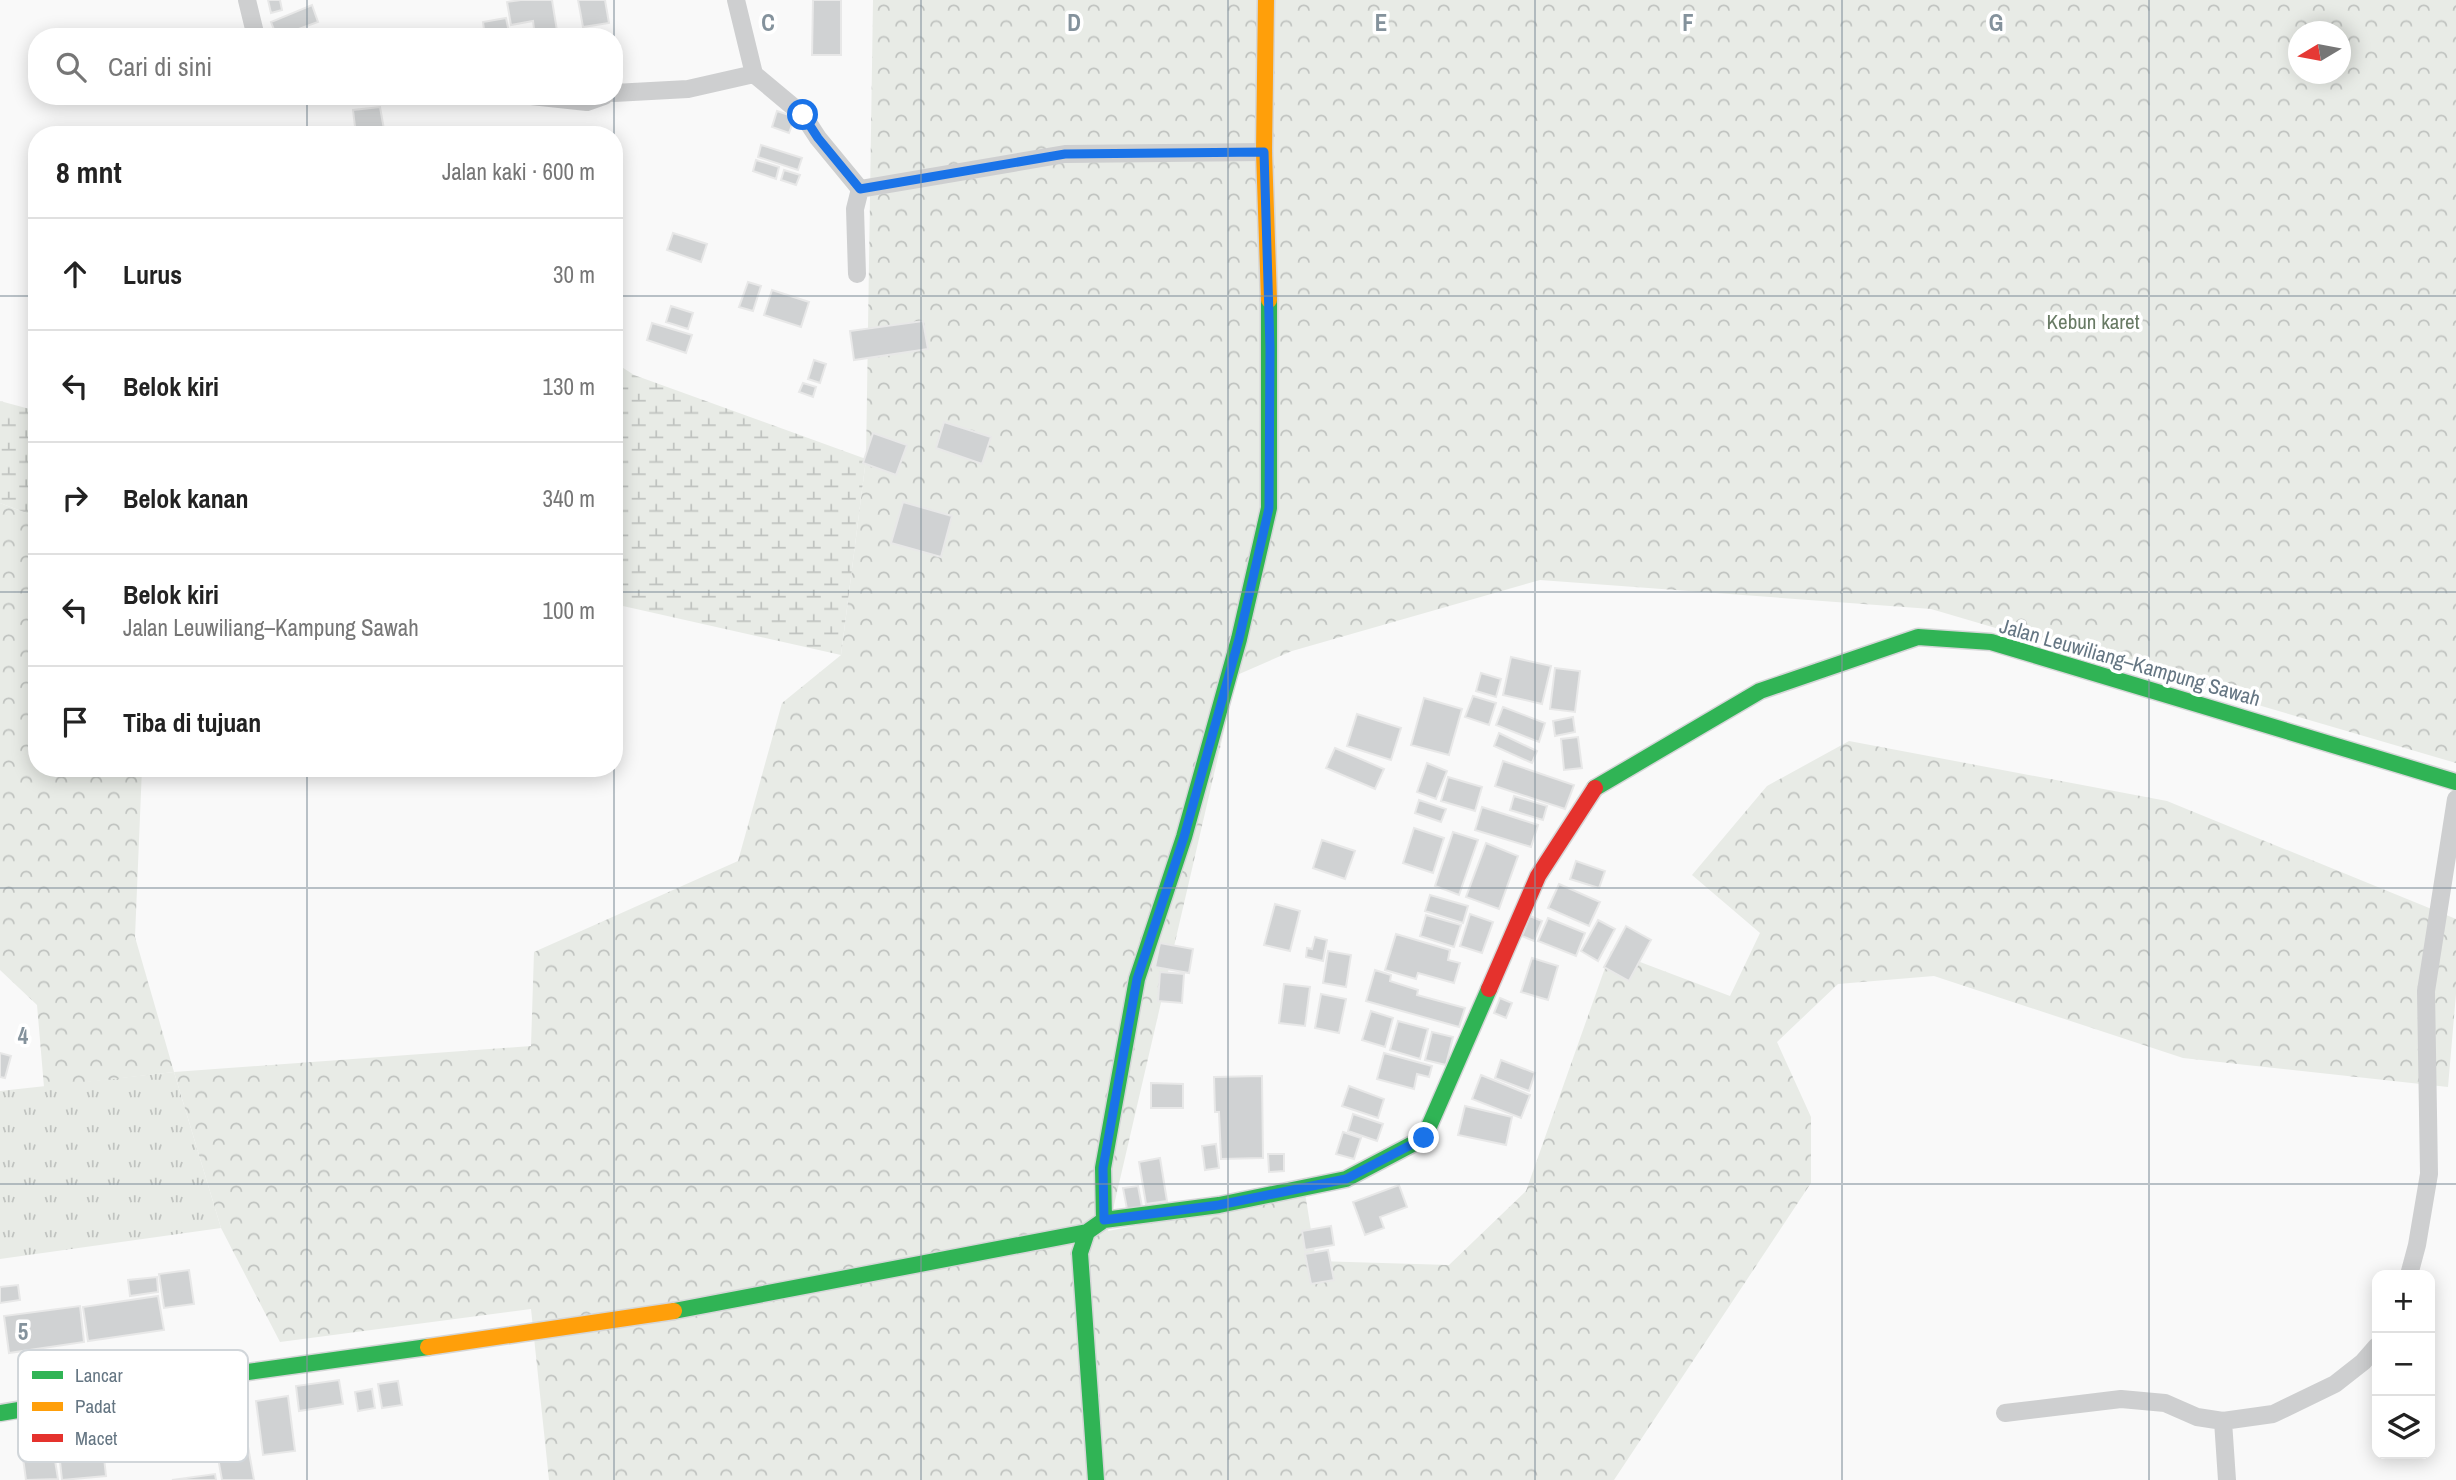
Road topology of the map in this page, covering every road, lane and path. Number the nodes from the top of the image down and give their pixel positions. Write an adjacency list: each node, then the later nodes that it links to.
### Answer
1 (247, 0): 4 (street)
2 (736, 0): 5 (street)
3 (1266, 0): 7 (street)
4 (254, 28)
5 (754, 74): 6 (street); 8 (street)
6 (623, 93)
7 (1264, 152): 8 (street); 12 (street)
8 (860, 189): 9 (street)
9 (857, 274)
10 (2456, 782): 12 (street, Jalan Leuwiliang–Kampung Sawah)
11 (2456, 799): 14 (street)
12 (1104, 1220): 13 (street, Jalan Leuwiliang–Kampung Sawah)
13 (1087, 1232): 16 (street); 21 (street)
14 (2410, 1270)
15 (2372, 1352): 20 (street)
16 (248, 1372)
17 (18, 1410): 18 (street)
18 (0, 1413)
19 (2005, 1413): 20 (street)
20 (2223, 1421): 22 (street)
21 (1096, 1480)
22 (2227, 1480)

